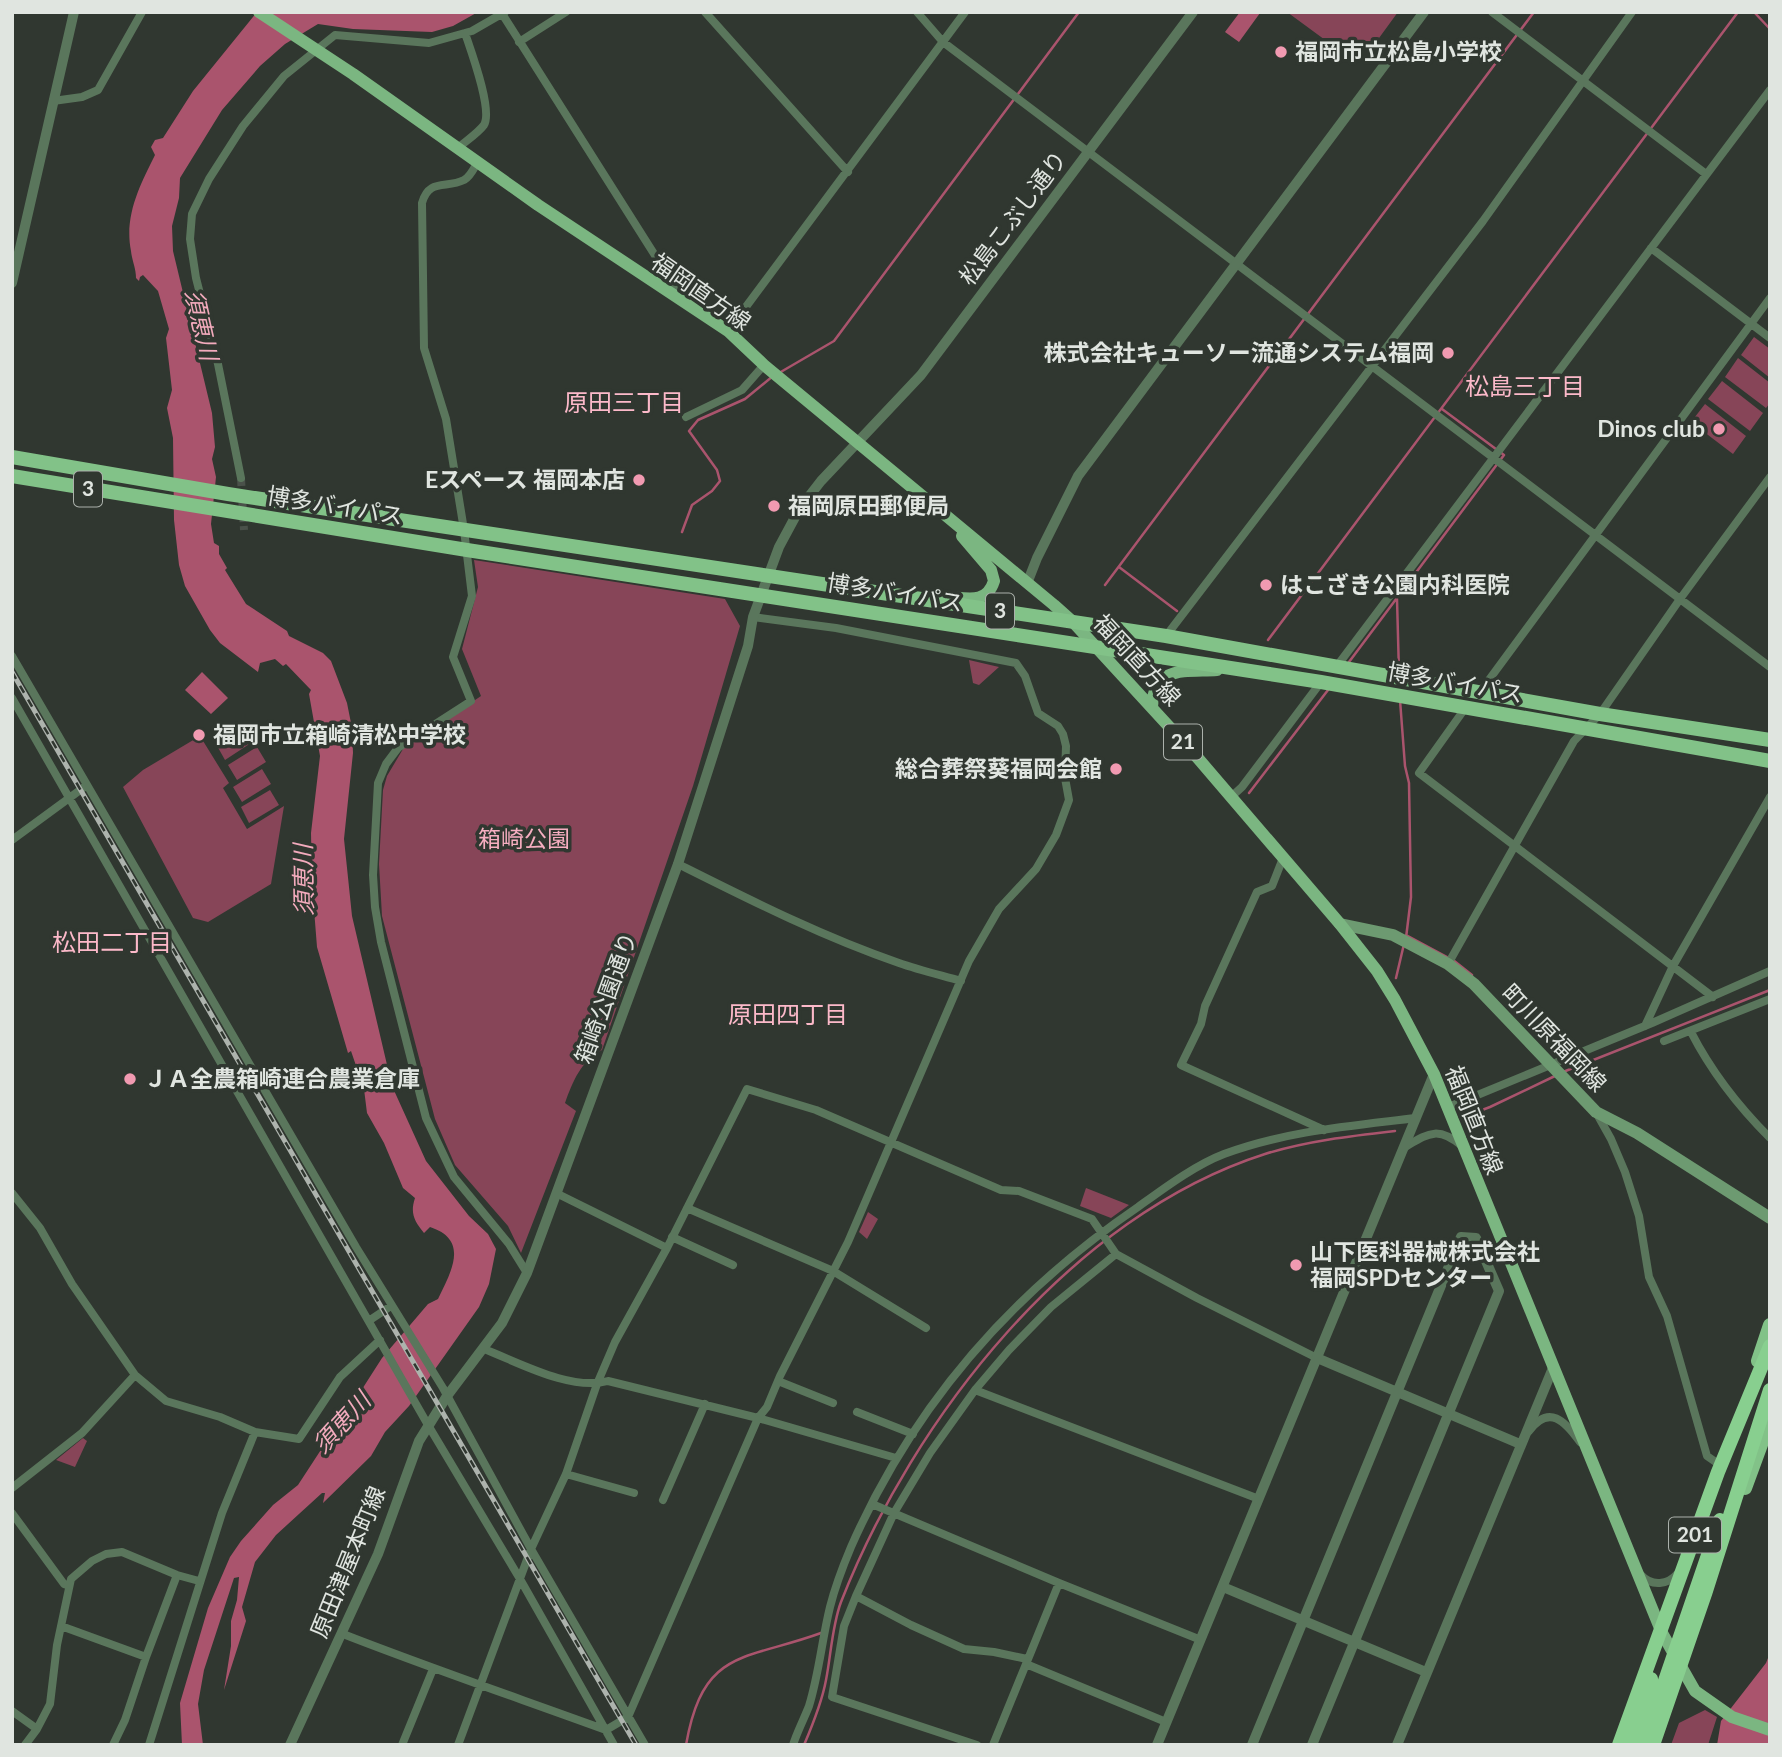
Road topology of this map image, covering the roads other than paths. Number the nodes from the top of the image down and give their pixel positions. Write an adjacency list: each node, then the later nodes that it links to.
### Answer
1 (74, 12): 19 (street)
2 (142, 12): 19 (street)
3 (259, 12): 16 (main road, 福岡直方線 / 21)
4 (566, 12): 14 (street)
5 (705, 12): 23 (street)
6 (917, 12): 15 (street)
7 (965, 12): 15 (street)
8 (1193, 12): 21 (street, 松島こぶし通り)
9 (1424, 12): 26 (street)
10 (1492, 12): 17 (street)
11 (1632, 12): 17 (street)
12 (503, 13): 13 (street); 14 (street)
13 (465, 33): 16 (street); 20 (street)
14 (519, 42): 30 (street)
15 (943, 42): 21 (street); 23 (street)
16 (311, 47): 20 (main road, 福岡直方線 / 21); 42 (street)
17 (1582, 80): 24 (street); 35 (street)
18 (1770, 90): 24 (street)
19 (53, 101): 27 (street)
20 (458, 148): 22 (main road, 福岡直方線 / 21)
21 (1088, 152): 26 (street); 37 (street, 松島こぶし通り)
22 (478, 161): 30 (main road, 福岡直方線 / 21); 44 (street)
23 (848, 172): 32 (street)
24 (1706, 174): 25 (street)
25 (1651, 248): 31 (street); 39 (street)
26 (1237, 264): 35 (street); 48 (street)
27 (14, 267): 28 (street)
28 (12, 283)
29 (1770, 298): 31 (street)
30 (685, 303): 32 (main road, 福岡直方線 / 21)
31 (1750, 324): 33 (street); 45 (street)
32 (728, 331): 34 (main road, 福岡直方線 / 21)
33 (1770, 338)
34 (764, 365): 36 (street); 37 (main road, 福岡直方線 / 21)
35 (1372, 365): 39 (street); 54 (street)
36 (686, 417)
37 (858, 441): 43 (main road, 福岡直方線 / 21); 47 (street)
38 (12, 457): 44 (highway, 博多バイパス / 3)
39 (1495, 458): 45 (street); 57 (street)
40 (12, 476): 46 (highway, 博多バイパス / 3)
41 (1770, 477): 51 (street)
42 (242, 478)
43 (950, 520): 48 (main road, 福岡直方線 / 21); 49 (main road)
44 (464, 530): 46 (street); 47 (highway, 博多バイパス / 3)
45 (1595, 534): 51 (street); 61 (street)
46 (467, 550): 50 (highway, 博多バイパス / 3); 107 (street)
47 (769, 578): 49 (highway, 博多バイパス / 3); 50 (street)
48 (1028, 582): 53 (main road, 福岡直方線 / 21)
49 (843, 588): 53 (highway, 博多バイパス / 3)
50 (762, 595): 52 (street, 箱崎公園通り); 55 (highway, 博多バイパス / 3)
51 (1680, 599): 58 (street); 65 (street)
52 (753, 617): 76 (street, 箱崎公園通り); 81 (street)
53 (1073, 622): 54 (highway, 博多バイパス / 3); 55 (main road, 福岡直方線 / 21)
54 (1166, 636): 57 (highway, 博多バイパス / 3)
55 (1094, 647): 59 (highway, 博多バイパス / 3); 63 (main road, 福岡直方線 / 21)
56 (12, 656): 69 (street)
57 (1337, 666): 61 (highway, 博多バイパス / 3)
58 (1770, 667)
59 (1231, 668): 60 (highway, 博多バイパス / 3); 63 (main road)
60 (1321, 682): 64 (highway, 博多バイパス / 3); 70 (street)
61 (1480, 692): 65 (highway, 博多バイパス / 3)
62 (12, 698): 72 (street)
63 (1152, 707): 70 (main road, 福岡直方線 / 21)
64 (1466, 707): 66 (highway, 博多バイパス / 3); 74 (street)
65 (1600, 713): 66 (street); 67 (highway, 博多バイパス / 3)
66 (1586, 730): 68 (highway, 博多バイパス / 3); 74 (street)
67 (1770, 740)
68 (1768, 761)
69 (88, 785): 72 (street); 108 (street)
70 (1231, 797): 75 (main road, 福岡直方線 / 21)
71 (1770, 797): 79 (street)
72 (71, 798): 73 (street); 109 (street)
73 (12, 840)
74 (1515, 846): 78 (street); 79 (street)
75 (1283, 858): 77 (main road, 福岡直方線 / 21); 92 (street)
76 (678, 864): 81 (street); 98 (street, 箱崎公園通り)
77 (1340, 924): 78 (main road, 町川原福岡線); 88 (main road, 福岡直方線 / 21)
78 (1448, 964): 87 (main road, 町川原福岡線)
79 (1673, 966): 82 (street); 84 (street)
80 (1770, 971): 82 (street)
81 (961, 981): 94 (street)
82 (1713, 997): 84 (street)
83 (1770, 999): 85 (street)
84 (1644, 1026): 87 (street)
85 (1691, 1032): 86 (street); 93 (street)
86 (1664, 1041)
87 (1551, 1066): 89 (street); 90 (main road, 町川原福岡線)
88 (1434, 1073): 89 (main road, 福岡直方線 / 21); 91 (street)
89 (1447, 1108): 95 (main road, 福岡直方線 / 21)
90 (1596, 1112): 100 (main road, 町川原福岡線); 137 (street)
91 (1416, 1118): 92 (street); 96 (street)
92 (1324, 1130): 101 (street)
93 (1770, 1138)
94 (892, 1142): 99 (street); 101 (street); 106 (street)
95 (1462, 1146): 96 (street); 116 (main road, 福岡直方線 / 21)
96 (1405, 1147): 115 (street)
97 (12, 1193): 117 (street)
98 (556, 1193): 103 (street); 107 (street, 箱崎公園通り)
99 (687, 1208): 102 (street); 106 (street)
100 (1770, 1218)
101 (1102, 1234): 104 (street); 132 (street)
102 (673, 1237): 103 (street); 105 (street)
103 (667, 1248): 119 (street)
104 (1115, 1251): 115 (street); 120 (street)
105 (733, 1265)
106 (833, 1271): 111 (street); 118 (street)
107 (527, 1273): 114 (street, 箱崎公園通り)
108 (391, 1306): 109 (street); 122 (street)
109 (370, 1320): 112 (street)
110 (1770, 1325): 137 (highway, 201)
111 (926, 1328)
112 (380, 1340): 129 (street); 131 (street)
113 (1770, 1346): 155 (highway, bridge)
114 (484, 1349): 119 (street); 122 (street, 箱崎公園通り)
115 (1317, 1358): 123 (street); 141 (street)
116 (1553, 1368): 133 (street); 135 (main road, 福岡直方線 / 21)
117 (135, 1375): 131 (street); 139 (street)
118 (778, 1381): 124 (street); 128 (street)
119 (597, 1384): 125 (street); 138 (street)
120 (975, 1390): 141 (street); 144 (street)
121 (1770, 1390): 134 (highway, bridge)
122 (445, 1392): 129 (street, 原田津屋本町線); 147 (street)
123 (1396, 1393): 127 (street); 127 (street); 157 (street)
124 (833, 1403)
125 (705, 1404): 128 (street); 142 (street)
126 (857, 1412): 132 (street)
127 (1449, 1415): 133 (street); 162 (street)
128 (758, 1418): 136 (street); 170 (street)
129 (425, 1420): 150 (street); 160 (street, 原田津屋本町線)
130 (1770, 1420): 166 (highway, 201)
131 (255, 1432): 151 (street)
132 (913, 1434): 136 (street)
133 (1520, 1444): 135 (street); 167 (street)
134 (1750, 1451): 192 (highway, bridge); 193 (highway, bridge)
135 (1589, 1456): 148 (main road, 福岡直方線 / 21)
136 (896, 1458): 143 (street)
137 (1720, 1465): 146 (highway, 201)
138 (566, 1474): 140 (street); 147 (street)
139 (12, 1488)
140 (634, 1493)
141 (1259, 1499): 154 (street)
142 (663, 1500)
143 (875, 1505): 144 (street); 183 (street)
144 (892, 1512): 152 (street); 156 (street)
145 (12, 1513): 153 (street)
146 (1692, 1543): 148 (street); 159 (highway, 201)
147 (531, 1549): 150 (street); 170 (street)
148 (1635, 1568): 159 (main road, 福岡直方線 / 21)
149 (177, 1575): 151 (street); 153 (street); 163 (street)
150 (520, 1579): 168 (street); 173 (street)
151 (199, 1581): 177 (street)
152 (1059, 1583): 161 (street); 164 (street)
153 (68, 1585): 158 (street)
154 (1223, 1587): 157 (street); 161 (street)
155 (1675, 1588): 190 (highway, bridge); 191 (highway, bridge)
156 (856, 1596): 164 (street); 184 (street)
157 (1303, 1620): 162 (street); 187 (street)
158 (61, 1626): 163 (street); 172 (street)
159 (1662, 1633): 166 (main road, 福岡直方線 / 21); 190 (highway, 201)
160 (343, 1634): 165 (street); 178 (street, 原田津屋本町線)
161 (1201, 1640): 171 (street)
162 (1354, 1642): 167 (street); 188 (street)
163 (146, 1657): 176 (street)
164 (1027, 1662): 171 (street); 185 (street)
165 (433, 1669): 168 (street); 179 (street)
166 (1682, 1670): 174 (main road, 福岡直方線 / 21); 193 (highway, 201)
167 (1426, 1672): 189 (street)
168 (482, 1685): 173 (street); 180 (street)
169 (12, 1712): 172 (street)
170 (628, 1717): 173 (street); 182 (street)
171 (1166, 1723): 186 (street)
172 (37, 1730): 175 (street)
173 (606, 1730): 181 (street)
174 (1770, 1730)
175 (24, 1745)
176 (113, 1745)
177 (149, 1745)
178 (290, 1745)
179 (402, 1745)
180 (458, 1745)
181 (614, 1745)
182 (645, 1745)
183 (793, 1745)
184 (976, 1745)
185 (993, 1745)
186 (1157, 1745)
187 (1252, 1745)
188 (1312, 1745)
189 (1396, 1745)
190 (1620, 1745)
191 (1632, 1745)
192 (1643, 1745)
193 (1654, 1745)

